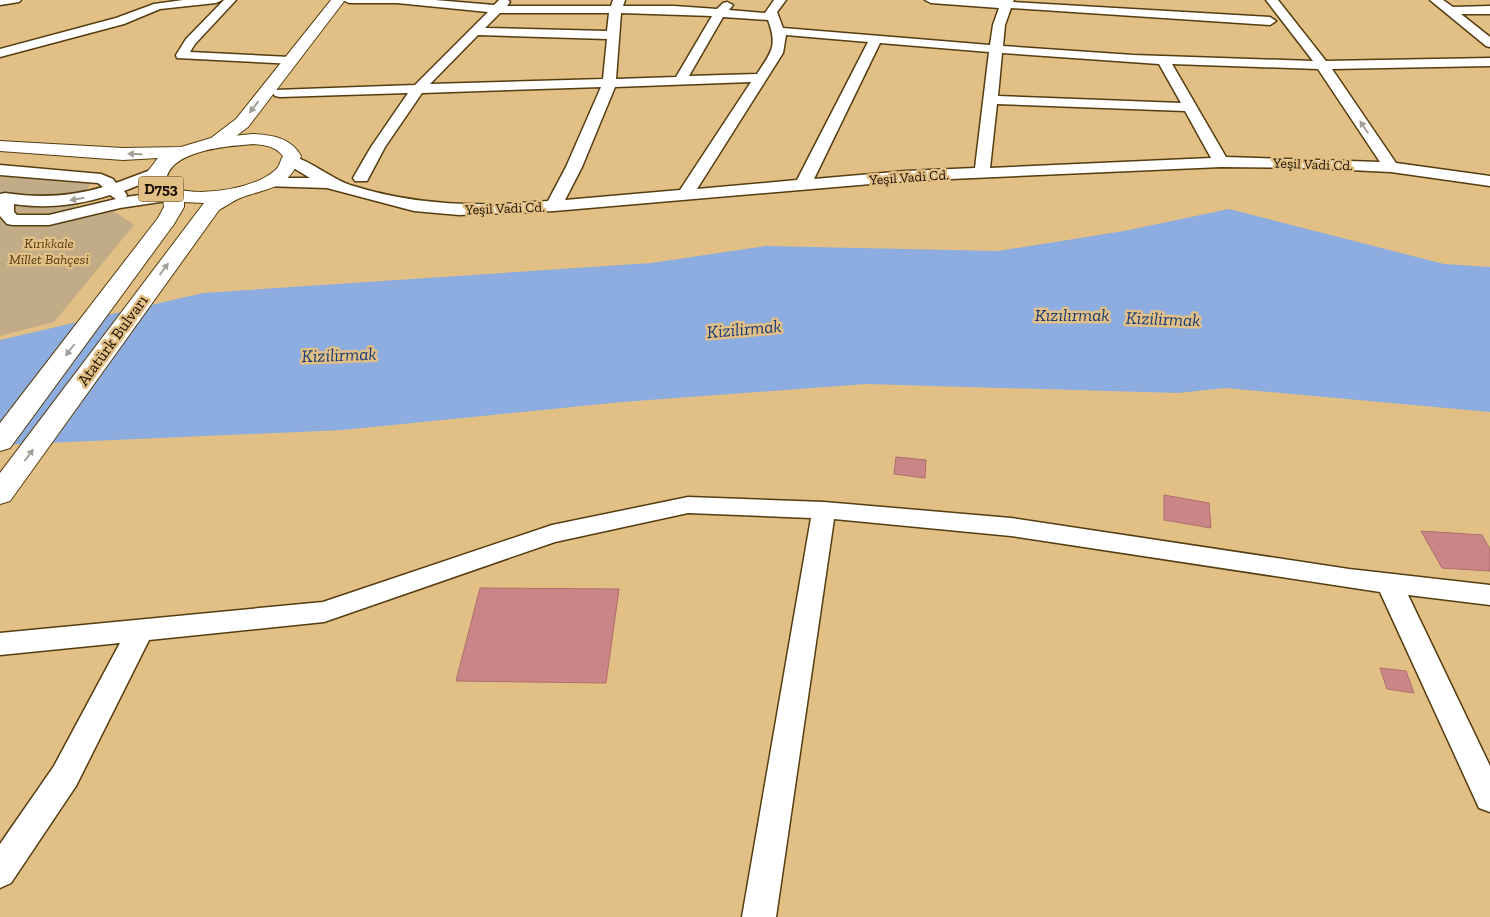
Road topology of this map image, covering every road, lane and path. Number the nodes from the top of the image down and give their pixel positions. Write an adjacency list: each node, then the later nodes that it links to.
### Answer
1 (15, 0): 11 (street)
2 (216, 0): 13 (street)
3 (230, 0): 30 (street)
4 (338, 0): 30 (main road)
5 (349, 0): 16 (street); 39 (main road)
6 (506, 0): 16 (street)
7 (731, 0): 19 (street)
8 (780, 0): 20 (street)
9 (932, 0): 12 (street)
10 (1436, 0): 18 (street)
11 (0, 2)
12 (1007, 3): 14 (street); 26 (street)
13 (149, 4): 28 (street)
14 (1266, 4): 33 (street)
15 (617, 5): 16 (street); 19 (street); 23 (street)
16 (496, 9): 21 (street)
17 (1490, 10): 18 (street)
18 (1450, 11): 25 (street)
19 (719, 14): 20 (street); 35 (street)
20 (773, 17): 22 (street)
21 (474, 31): 23 (street); 38 (street)
22 (778, 31): 24 (street); 34 (street)
23 (613, 35): 37 (street)
24 (876, 39): 26 (street); 57 (street)
25 (1490, 43)
26 (996, 50): 29 (street); 40 (street)
27 (1293, 51): 32 (street)
28 (0, 53)
29 (1163, 59): 32 (street); 41 (street)
30 (290, 61): 43 (main road, one-way to 43)
31 (1490, 62): 33 (street)
32 (1304, 65): 33 (street); 36 (street)
33 (1323, 66): 49 (street, one-way to 33)
34 (762, 78): 35 (street); 60 (street)
35 (680, 81): 37 (street)
36 (1315, 81)
37 (609, 84): 38 (street); 63 (street)
38 (418, 89): 39 (street); 53 (street)
39 (280, 93): 42 (main road)
40 (990, 100): 41 (street); 51 (street)
41 (1188, 107): 48 (street)
42 (263, 140): 43 (main road, D753); 47 (main road, D753)
43 (217, 142): 45 (main road, D753)
44 (0, 146): 45 (main road, D753, one-way to 44)
45 (183, 152): 52 (main road, D753)
46 (0, 160): 52 (main road, D753)
47 (292, 161): 55 (main road, Atatürk Bulvarı / D753); 56 (street)
48 (1221, 162): 49 (street, Yeşil Vadi Cd.); 51 (street, Yeşil Vadi Cd.)
49 (1391, 167): 54 (street, Yeşil Vadi Cd.)
50 (0, 170): 58 (street)
51 (982, 172): 57 (street, Yeşil Vadi Cd.)
52 (156, 173): 58 (street); 61 (main road, D753)
53 (361, 178)
54 (1490, 181)
55 (268, 183): 56 (street); 59 (main road, Atatürk Bulvarı / D753)
56 (331, 184): 63 (street, Yeşil Vadi Cd.)
57 (803, 184): 60 (street, Yeşil Vadi Cd.)
58 (114, 189): 62 (street); 62 (street, one-way to 62)
59 (233, 194): 61 (main road, Atatürk Bulvarı / D753); 65 (main road, Atatürk Bulvarı, one-way to 59)
60 (686, 194): 63 (street, Yeşil Vadi Cd.)
61 (173, 195): 62 (street); 64 (main road, Atatürk Bulvarı, one-way to 64)
62 (124, 202)
63 (554, 206)
64 (0, 442)
65 (0, 494)
66 (824, 510): 67 (street); 69 (street); 73 (street)
67 (1388, 583): 68 (street); 71 (street)
68 (1490, 595)
69 (140, 632): 70 (street); 72 (street)
70 (0, 644)
71 (1490, 798)
72 (0, 872)
73 (759, 917)

